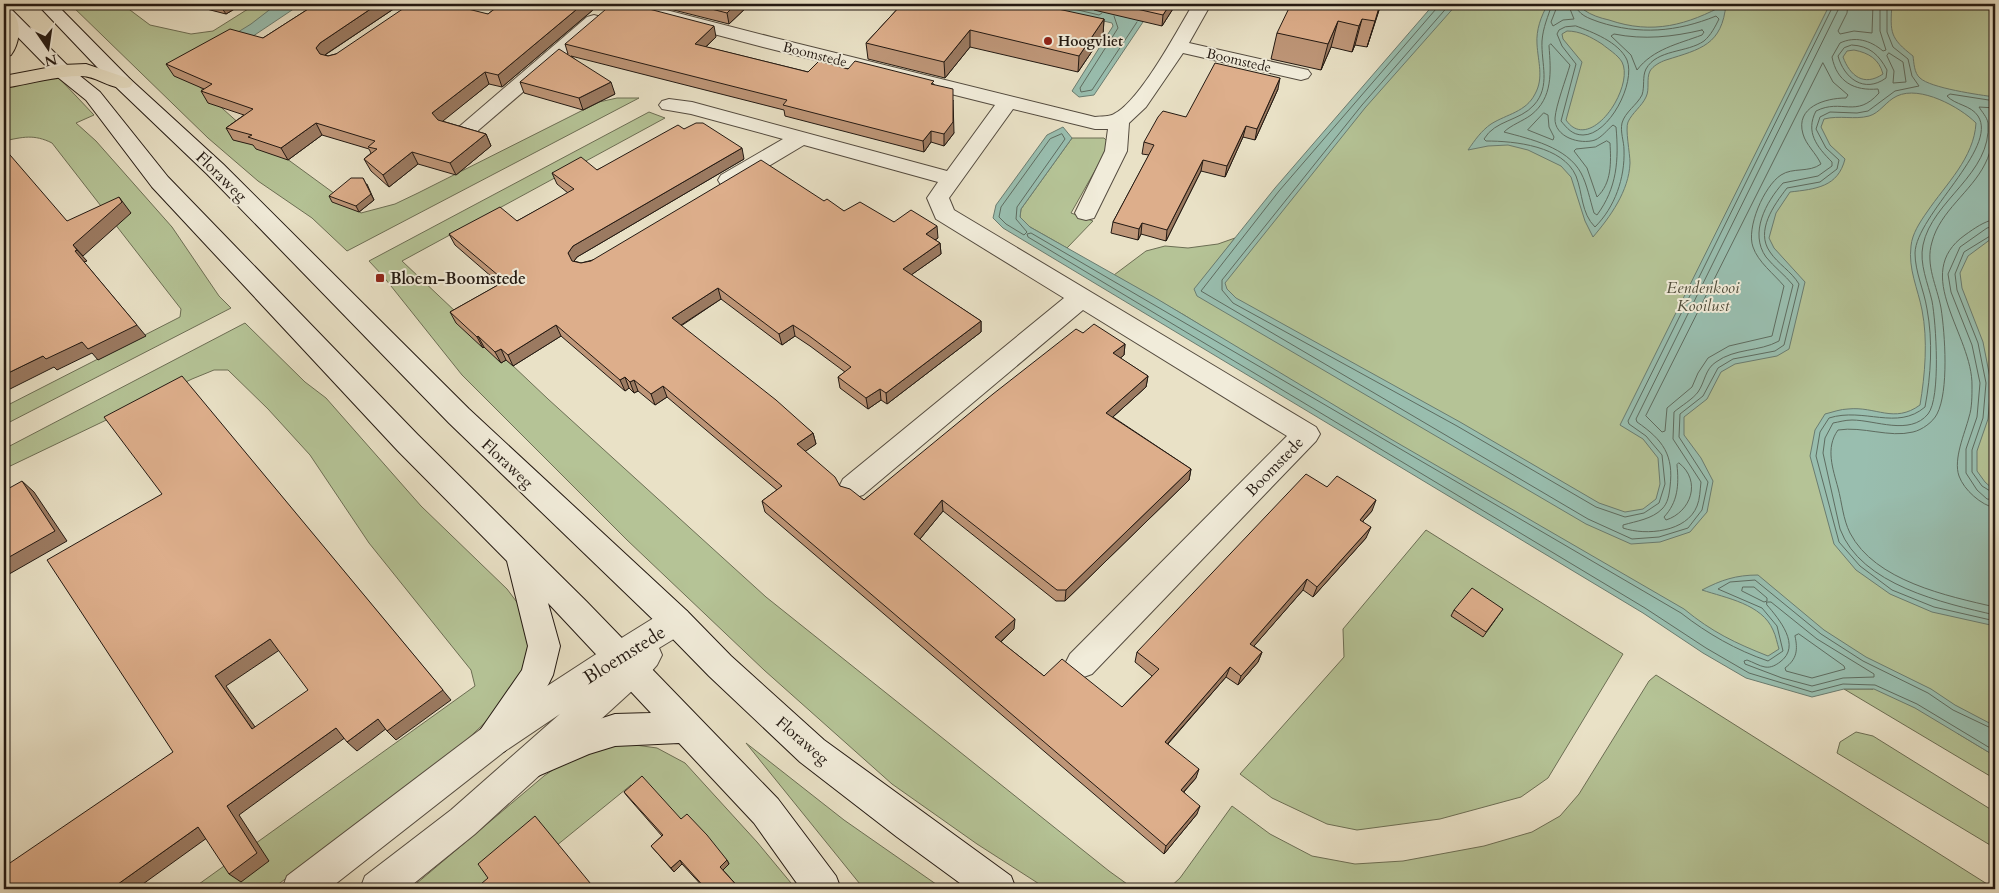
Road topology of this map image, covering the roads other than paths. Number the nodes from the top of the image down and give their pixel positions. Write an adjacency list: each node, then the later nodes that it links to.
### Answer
1 (46, 4): 11 (street, Floraweg)
2 (614, 4): 15 (street)
3 (622, 4): 12 (street, Boomstede)
4 (1202, 4): 6 (street)
5 (6, 16): 7 (main road); 8 (street)
6 (1177, 46): 9 (street, Boomstede); 14 (street)
7 (4, 51)
8 (62, 71): 10 (main road); 11 (main road); 22 (street)
9 (1301, 74)
10 (4, 82)
11 (123, 83): 23 (street, Floraweg)
12 (1008, 102): 14 (street, Boomstede); 17 (street, Boomstede)
13 (669, 105): 16 (street)
14 (1118, 121): 19 (street)
15 (467, 130)
16 (798, 139): 17 (street); 18 (street)
17 (952, 180): 20 (street, Boomstede)
18 (712, 190)
19 (1086, 213)
20 (1082, 297): 21 (street); 25 (street, Boomstede)
21 (853, 486)
22 (521, 555): 24 (street); 27 (street)
23 (676, 622): 24 (street, Bloemstede); 32 (street, Floraweg)
24 (625, 664): 26 (street); 27 (street, Bloemstede); 28 (street, Bloemstede)
25 (1082, 664)
26 (686, 727): 28 (street); 31 (street)
27 (493, 740): 29 (street, Bloemstede)
28 (531, 763): 30 (street, Bloemstede)
29 (300, 889)
30 (378, 889)
31 (823, 889)
32 (998, 889)

